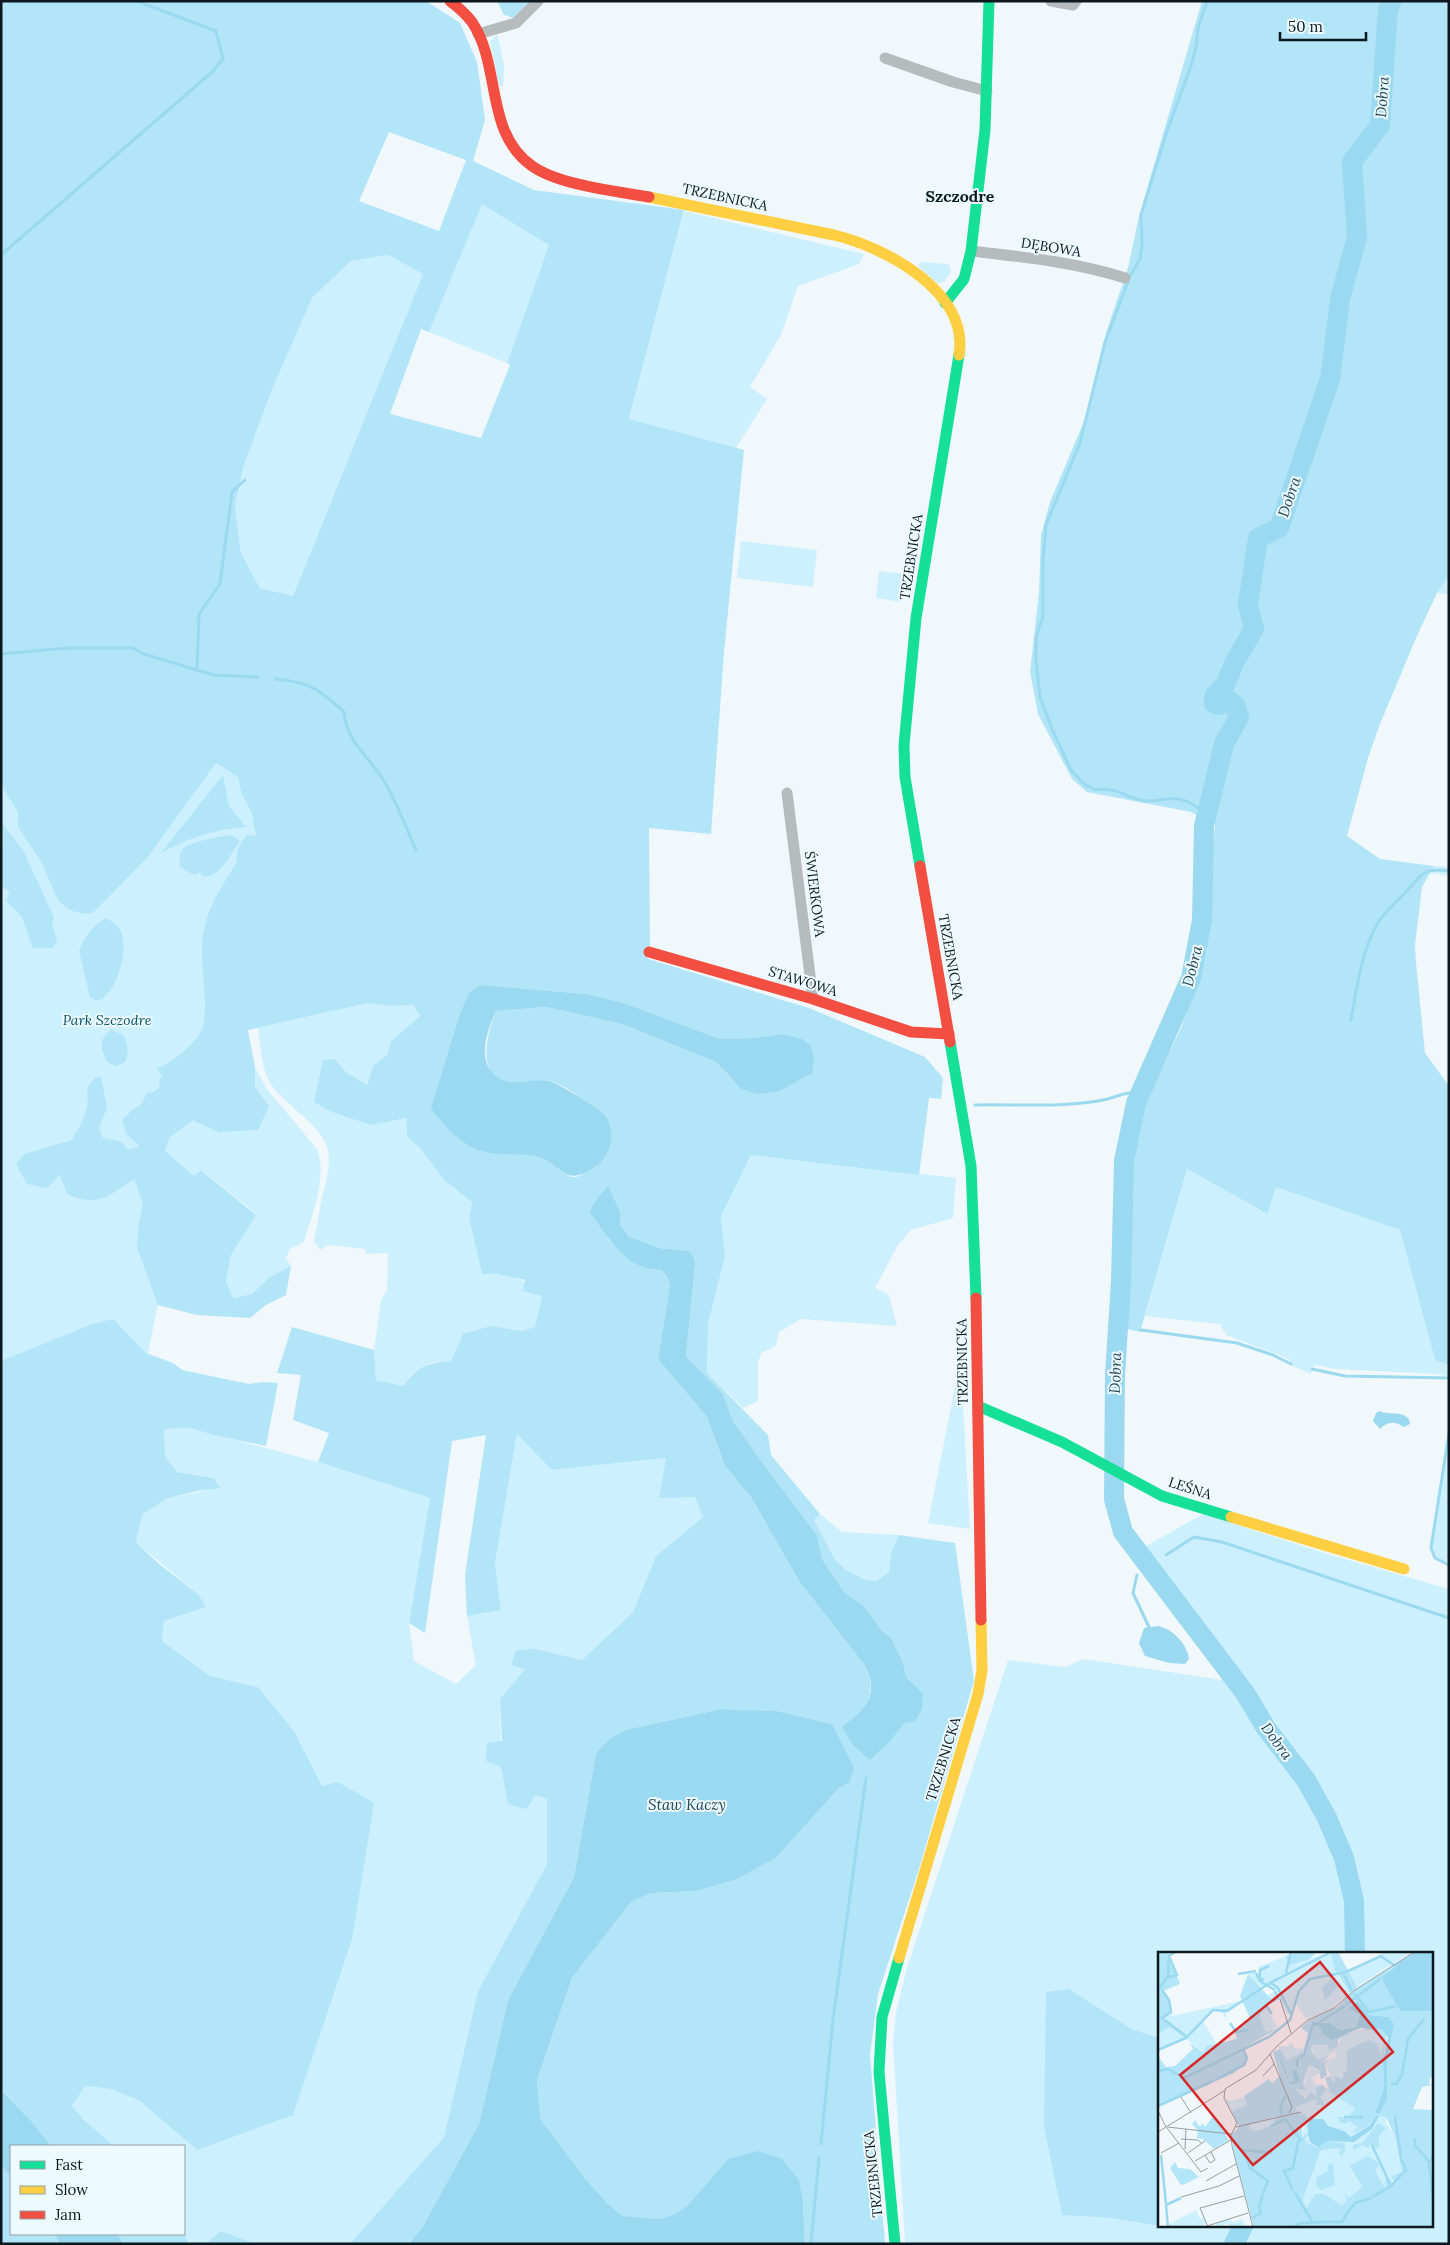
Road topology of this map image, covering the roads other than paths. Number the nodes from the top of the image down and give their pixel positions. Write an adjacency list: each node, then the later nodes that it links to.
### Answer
1 (450, 1): 6 (street, TRZEBNICKA)
2 (538, 1): 6 (street)
3 (989, 1): 8 (street)
4 (1052, 1): 5 (street)
5 (1076, 1)
6 (478, 34): 11 (street, TRZEBNICKA)
7 (885, 58): 8 (street)
8 (987, 91): 9 (street)
9 (970, 251): 10 (street, DĘBOWA); 11 (street)
10 (1125, 278)
11 (945, 303): 15 (street, TRZEBNICKA)
12 (787, 793): 14 (street, ŚWIERKOWA)
13 (649, 952): 14 (street, STAWOWA)
14 (813, 999): 15 (street, STAWOWA)
15 (949, 1034): 16 (street, TRZEBNICKA)
16 (978, 1406): 17 (street, LEŚNA); 18 (street, TRZEBNICKA)
17 (1404, 1569)
18 (895, 2244)

